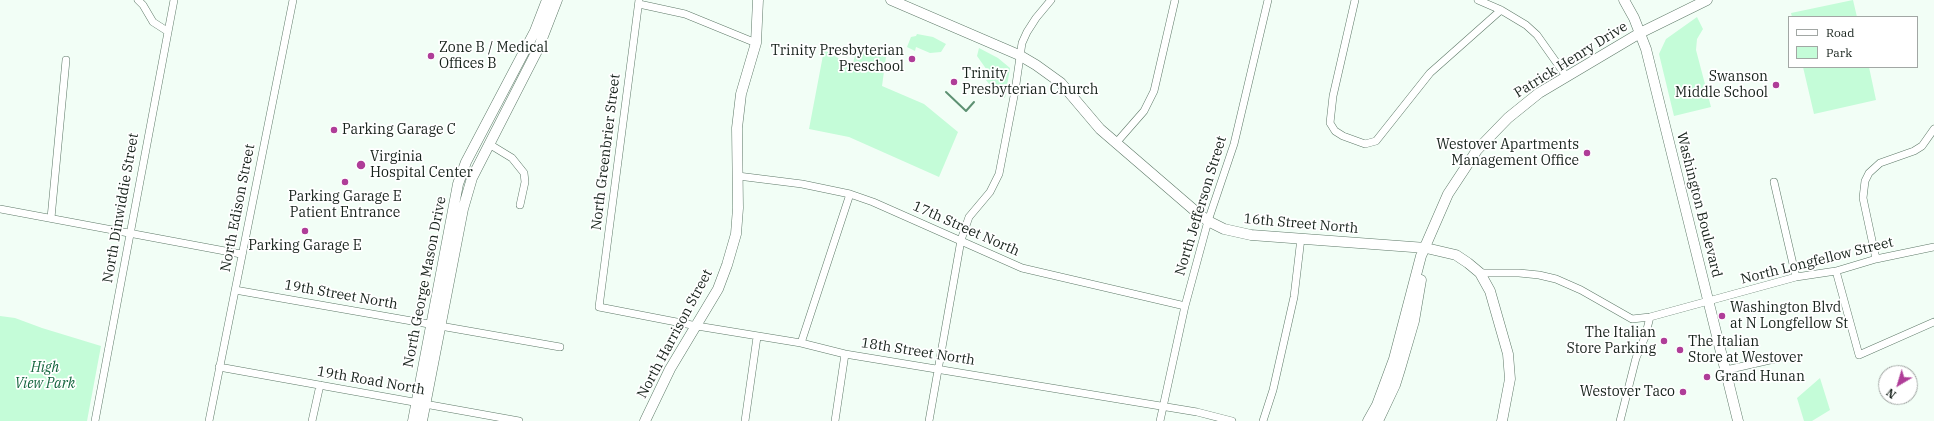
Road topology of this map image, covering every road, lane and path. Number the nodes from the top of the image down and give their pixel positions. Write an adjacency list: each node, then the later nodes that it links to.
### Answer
1 (138, 0): 18 (street)
2 (174, 0): 18 (street, North Dinwiddie Street)
3 (292, 0): 39 (street, North Edison Street)
4 (547, 0): 50 (street, North George Mason Drive)
5 (557, 0): 26 (street, North George Mason Drive)
6 (758, 0): 20 (street, North Harrison Street)
7 (891, 0): 21 (street, 16th Street North)
8 (1050, 0): 21 (street)
9 (1175, 0): 25 (street)
10 (1268, 0): 33 (street, North Jefferson Street)
11 (1355, 0): 17 (street)
12 (1478, 0): 17 (street)
13 (1624, 0): 19 (street, Washington Boulevard)
14 (1694, 0): 19 (street, Patrick Henry Drive)
15 (1707, 0): 19 (street, Patrick Henry Drive)
16 (639, 2): 20 (street); 47 (street, North Greenbrier Street)
17 (1502, 10): 23 (street)
18 (167, 31): 34 (street, North Dinwiddie Street)
19 (1640, 34): 23 (street, Patrick Henry Drive); 45 (street, Washington Boulevard)
20 (756, 43): 27 (street, North Harrison Street)
21 (1019, 55): 25 (street, 16th Street North); 36 (street)
22 (66, 60): 32 (street)
23 (1566, 76): 38 (street, Patrick Henry Drive)
24 (1934, 129): 40 (street)
25 (1116, 143): 33 (street, 16th Street North)
26 (489, 144): 30 (street); 50 (street, North George Mason Drive)
27 (738, 176): 29 (street, 17th Street North); 51 (street, North Harrison Street)
28 (1774, 182): 43 (street)
29 (850, 194): 36 (street, 17th Street North); 53 (street)
30 (520, 205)
31 (0, 209): 32 (street)
32 (51, 218): 34 (street)
33 (1208, 221): 35 (street, 16th Street North); 46 (street, North Jefferson Street)
34 (129, 233): 39 (street); 63 (street, North Dinwiddie Street)
35 (1301, 238): 38 (street, 16th Street North); 75 (street)
36 (961, 240): 46 (street, 17th Street North); 58 (street)
37 (1934, 247): 40 (street, North Longfellow Street)
38 (1426, 248): 42 (street, 16th Street North); 76 (street, Patrick Henry Drive); 77 (street, Patrick Henry Drive)
39 (241, 254): 44 (street, North Edison Street)
40 (1876, 259): 41 (street, North Longfellow Street)
41 (1836, 271): 43 (street, North Longfellow Street); 49 (street)
42 (1480, 273): 48 (street); 78 (street)
43 (1796, 276): 45 (street, North Longfellow Street)
44 (235, 290): 50 (street, 19th Street North); 57 (street, North Edison Street)
45 (1708, 301): 48 (street, North Longfellow Street); 59 (street, Washington Boulevard)
46 (1185, 306): 62 (street, North Jefferson Street)
47 (599, 307): 51 (street, 18th Street North)
48 (1650, 317): 79 (street)
49 (1934, 322)
50 (436, 325): 54 (street, 19th Street North); 61 (street, North George Mason Drive)
51 (697, 326): 52 (street, 18th Street North); 69 (street, North Harrison Street)
52 (757, 337): 53 (street, 18th Street North); 70 (street)
53 (801, 343): 55 (street, 18th Street North)
54 (560, 347)
55 (845, 354): 58 (street, 18th Street North); 71 (street)
56 (1779, 358): 59 (street)
57 (219, 367): 60 (street, 19th Road North); 64 (street, North Edison Street)
58 (938, 368): 62 (street, 18th Street North); 72 (street)
59 (1726, 370): 80 (street, Washington Boulevard)
60 (320, 385): 61 (street, 19th Road North); 65 (street)
61 (421, 403): 66 (street, North George Mason Drive); 67 (street, North George Mason Drive); 68 (street, 19th Road North)
62 (1163, 407): 73 (street, North Jefferson Street); 74 (street, 18th Street North)
63 (95, 421)
64 (209, 421)
65 (312, 421)
66 (413, 421)
67 (422, 421)
68 (519, 421)
69 (645, 421)
70 (745, 421)
71 (835, 421)
72 (929, 421)
73 (1160, 421)
74 (1232, 421)
75 (1263, 421)
76 (1368, 421)
77 (1378, 421)
78 (1502, 421)
79 (1620, 421)
80 (1738, 421)

